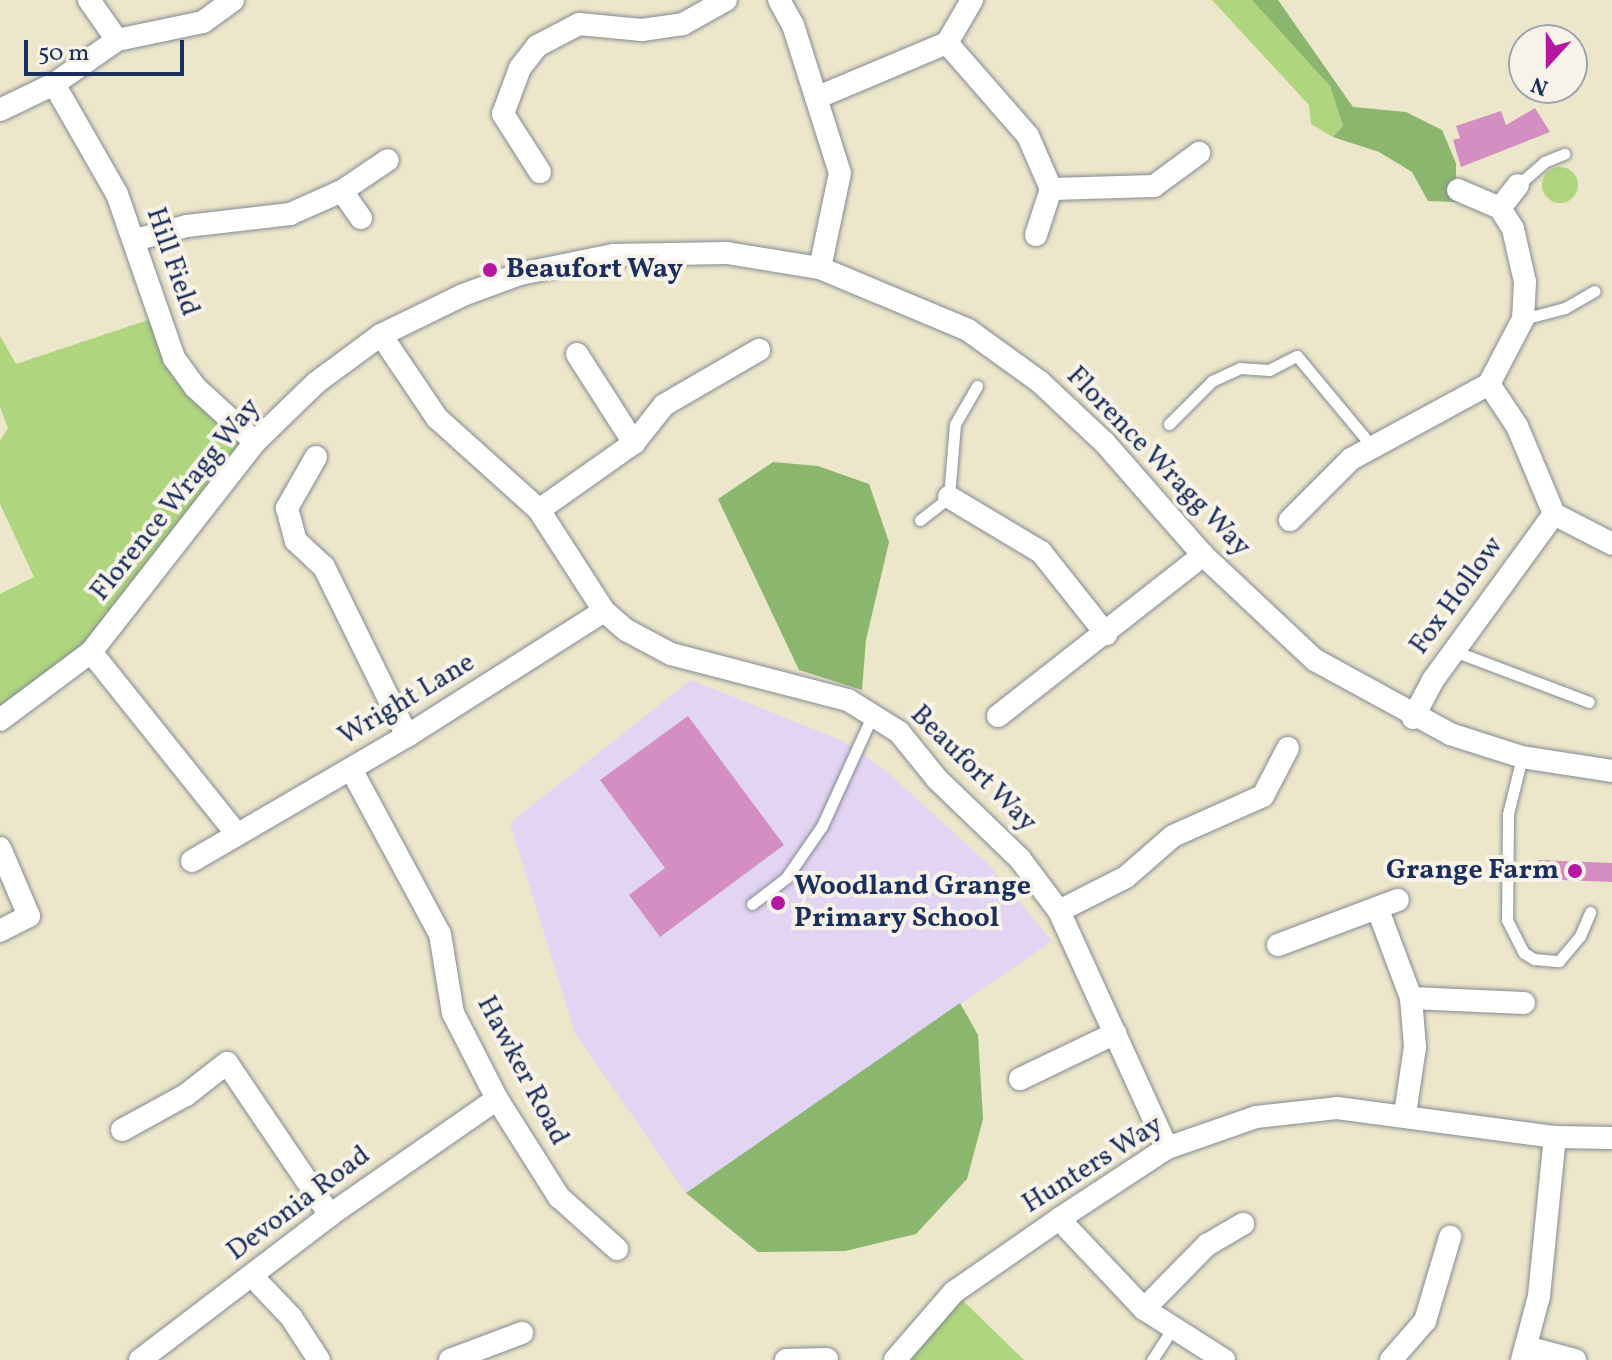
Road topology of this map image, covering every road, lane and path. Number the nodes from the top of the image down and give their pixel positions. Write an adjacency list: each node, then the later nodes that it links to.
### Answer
1 (89, 0): 6 (street)
2 (233, 0): 6 (street)
3 (726, 0): 14 (street)
4 (779, 0): 9 (street)
5 (972, 0): 7 (street)
6 (117, 40): 8 (street)
7 (947, 43): 9 (street); 16 (street)
8 (54, 84): 10 (street); 22 (street, Hill Field)
9 (816, 98): 23 (street)
10 (0, 110)
11 (1199, 153): 16 (street)
12 (1564, 154): 15 (lane)
13 (388, 160): 18 (street)
14 (540, 172)
15 (1518, 185): 19 (street)
16 (1051, 189): 21 (street)
17 (1458, 190): 19 (street)
18 (342, 191): 20 (street); 22 (street)
19 (1500, 208): 25 (street)
20 (361, 218)
21 (1036, 235)
22 (135, 240): 32 (street, Hill Field)
23 (820, 268): 26 (street, Florence Wragg Way); 42 (street, Florence Wragg Way)
24 (1595, 291): 25 (lane)
25 (1523, 319): 29 (street)
26 (381, 335): 32 (street, Florence Wragg Way); 37 (street, Beaufort Way)
27 (759, 350): 33 (street)
28 (577, 354): 33 (street)
29 (1489, 384): 34 (street); 38 (street)
30 (977, 386): 36 (lane)
31 (1169, 424): 34 (lane)
32 (255, 442): 46 (street, Florence Wragg Way)
33 (634, 443): 37 (street)
34 (1371, 445): 40 (street)
35 (316, 457): 52 (street)
36 (949, 497): 39 (lane); 44 (street)
37 (539, 510): 43 (street, Beaufort Way)
38 (1554, 514): 41 (street); 45 (street, Fox Hollow)
39 (920, 520)
40 (1290, 520)
41 (1612, 544)
42 (1203, 555): 44 (street); 50 (street, Florence Wragg Way)
43 (604, 611): 48 (street, Beaufort Way); 52 (street, Wright Lane)
44 (1106, 634): 49 (street)
45 (1454, 651): 47 (lane); 50 (street, Fox Hollow)
46 (91, 652): 51 (street, Florence Wragg Way); 57 (street)
47 (1589, 702)
48 (873, 713): 60 (lane); 61 (street, Beaufort Way)
49 (998, 716)
50 (1413, 718): 54 (street, Florence Wragg Way)
51 (0, 720)
52 (407, 736): 55 (street, Wright Lane)
53 (1288, 748): 61 (street)
54 (1522, 757): 56 (street, Florence Wragg Way); 62 (lane)
55 (351, 769): 57 (street, Wright Lane); 69 (street, Hawker Road)
56 (1612, 771)
57 (236, 833): 59 (street, Wright Lane)
58 (0, 848): 63 (street)
59 (192, 861)
60 (752, 904)
61 (1059, 911): 67 (street, Beaufort Way)
62 (1590, 912)
63 (0, 931)
64 (1278, 945): 65 (street)
65 (1411, 998): 66 (street); 70 (street)
66 (1524, 1003)
67 (1116, 1033): 68 (street); 74 (street, Beaufort Way)
68 (1020, 1079)
69 (497, 1099): 75 (street, Devonia Road); 79 (street, Hawker Road)
70 (1405, 1114): 72 (street, Hunters Way); 74 (street, Hunters Way)
71 (122, 1130): 75 (street)
72 (1555, 1137): 73 (street, Hunters Way); 84 (street)
73 (1612, 1138)
74 (1167, 1148): 76 (street, Hunters Way)
75 (330, 1215): 80 (street, Devonia Road)
76 (1059, 1219): 81 (street); 90 (street, Hunters Way)
77 (1243, 1224): 81 (street)
78 (1450, 1237): 93 (street)
79 (617, 1249)
80 (252, 1276): 86 (street, Devonia Road); 87 (street)
81 (1144, 1309): 82 (street)
82 (1171, 1331): 91 (lane); 92 (street)
83 (522, 1333): 88 (street)
84 (1525, 1353): 94 (street)
85 (827, 1359): 89 (street)
86 (140, 1360)
87 (319, 1360)
88 (450, 1360)
89 (786, 1360)
90 (895, 1360)
91 (1152, 1360)
92 (1224, 1360)
93 (1391, 1360)
94 (1575, 1360)

